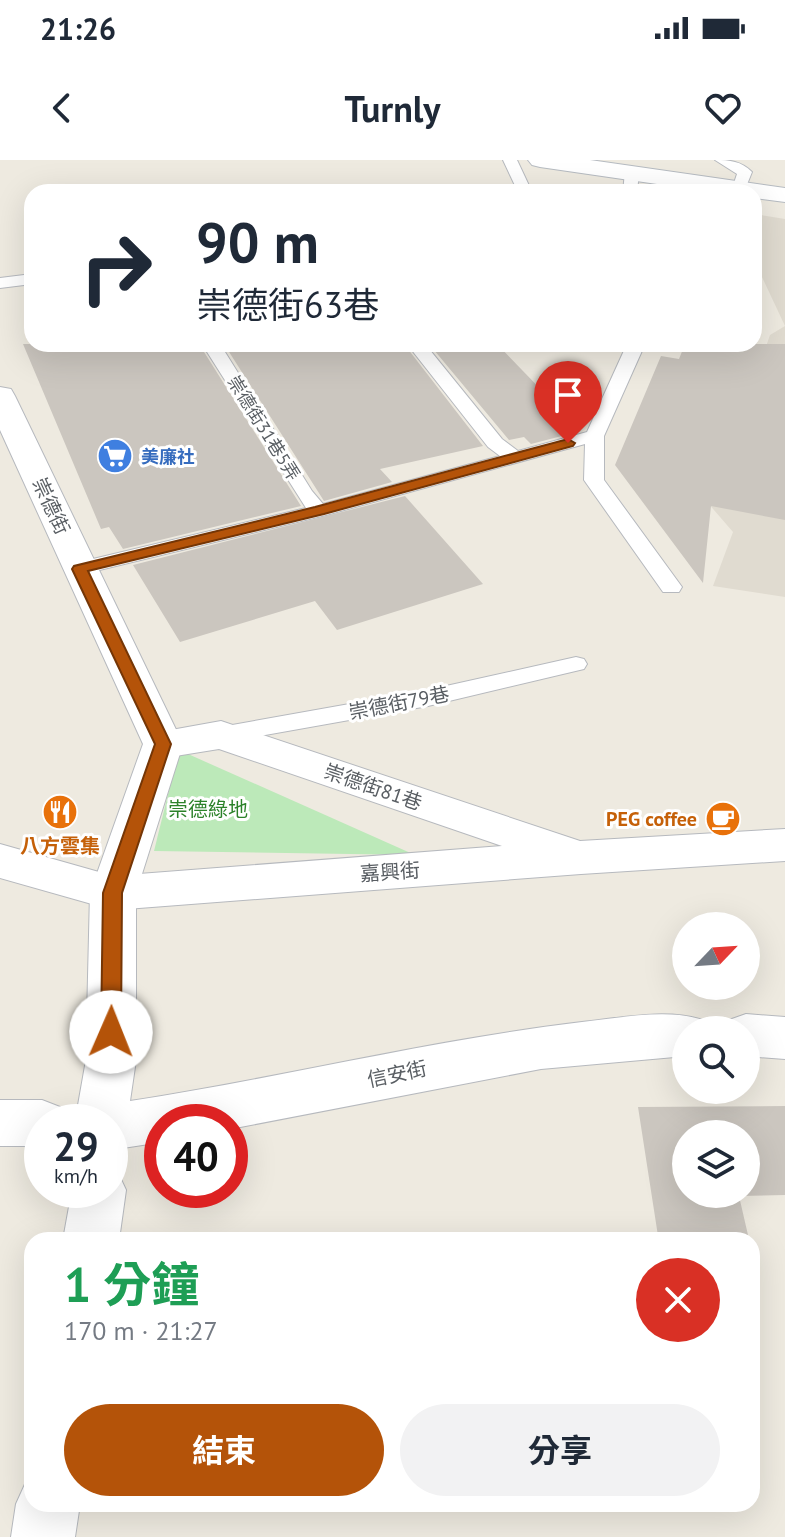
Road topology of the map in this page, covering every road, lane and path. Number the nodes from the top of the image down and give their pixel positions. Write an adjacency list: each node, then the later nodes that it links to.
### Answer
1 (510, 160): 8 (lane)
2 (540, 160): 7 (street)
3 (668, 160): 6 (street)
4 (722, 160): 6 (lane)
5 (785, 178): 6 (street)
6 (742, 180): 7 (street); 9 (street)
7 (631, 182)
8 (521, 184)
9 (753, 184)
10 (762, 187): 11 (street)
11 (785, 195)
12 (24, 280): 13 (lane)
13 (0, 283)
14 (216, 352): 20 (lane, 崇德街31巷5弄)
15 (422, 352): 19 (lane)
16 (632, 352): 18 (lane)
17 (3, 411): 21 (street, 崇德街)
18 (595, 436): 19 (lane); 22 (lane)
19 (514, 457): 20 (lane)
20 (319, 511): 21 (lane)
21 (79, 569): 25 (street, 崇德街)
22 (671, 587)
23 (576, 664): 24 (lane, 崇德街79巷)
24 (221, 735): 25 (street, 崇德街81巷); 27 (street, 崇德街81巷)
25 (163, 744): 29 (street)
26 (785, 845): 27 (street, 嘉興街)
27 (581, 857): 29 (street, 嘉興街)
28 (0, 861): 29 (street, 嘉興街)
29 (113, 893): 33 (street)
30 (672, 1035): 36 (street, 信安街)
31 (760, 1036): 32 (street)
32 (785, 1038)
33 (104, 1104)
34 (0, 1123): 35 (street)
35 (24, 1123)
36 (128, 1125)
37 (96, 1208): 38 (street)
38 (92, 1232)
39 (47, 1512): 40 (street)
40 (43, 1537)

